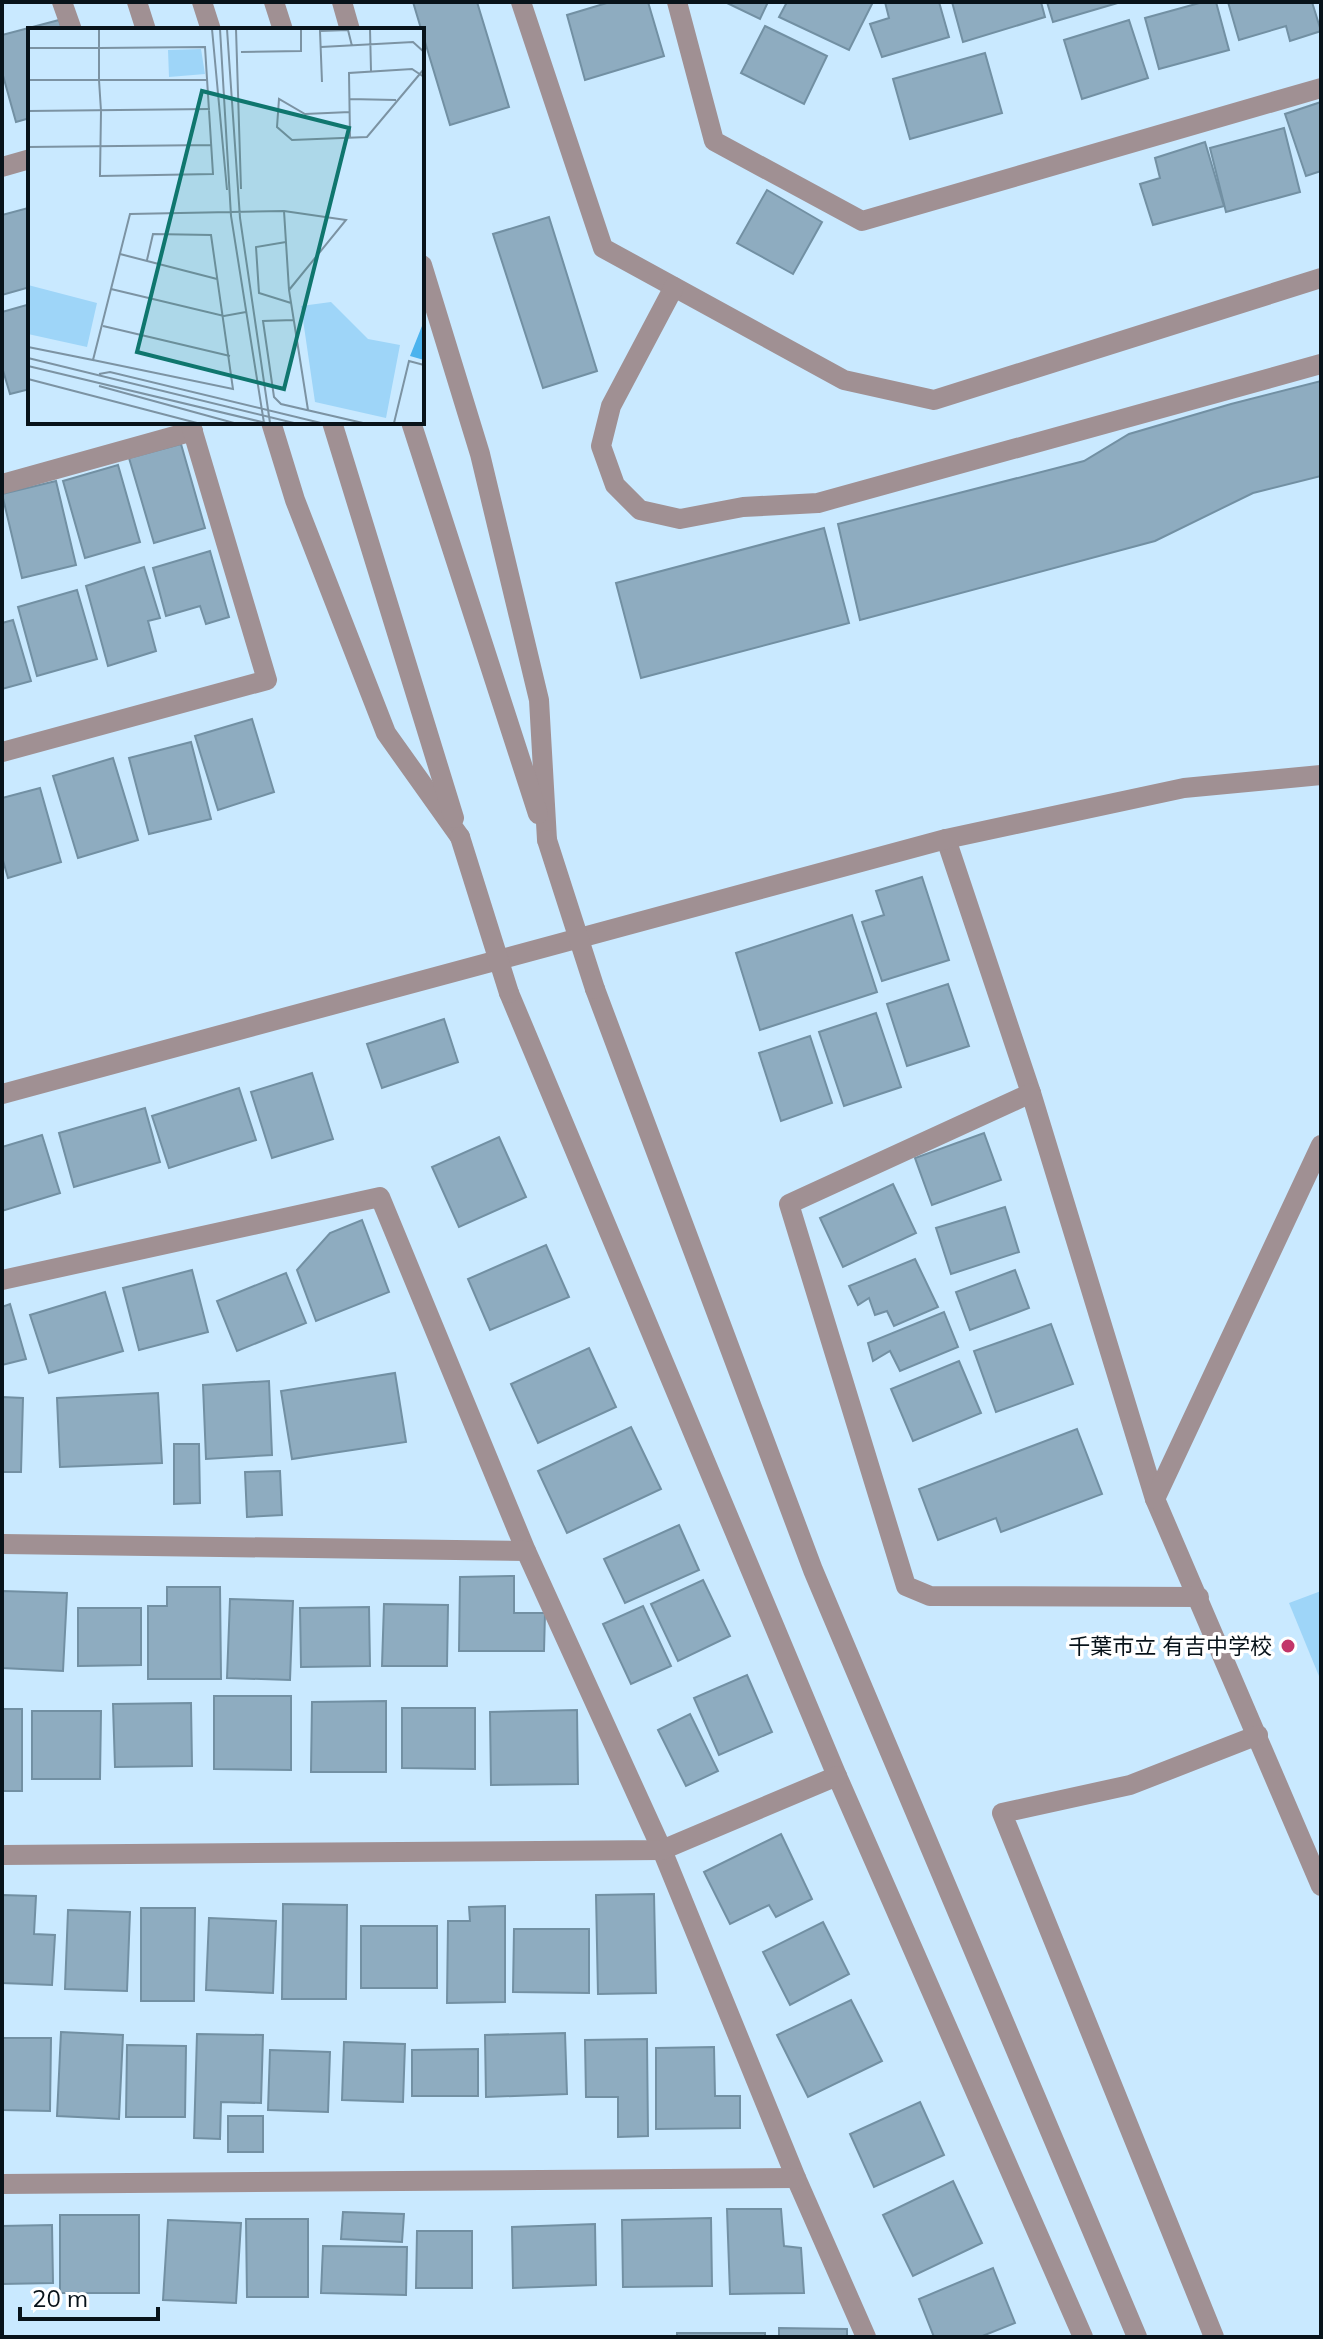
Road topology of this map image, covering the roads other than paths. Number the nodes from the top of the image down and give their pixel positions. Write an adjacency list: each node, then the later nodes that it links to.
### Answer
1 (62, 2): 8 (street)
2 (137, 2): 9 (street)
3 (202, 2): 10 (street)
4 (274, 2): 11 (street)
5 (342, 2): 12 (street)
6 (521, 2): 18 (street)
7 (677, 2): 13 (street)
8 (71, 28)
9 (145, 28)
10 (210, 28)
11 (282, 28)
12 (349, 28)
13 (1321, 88)
14 (28, 160): 15 (street)
15 (2, 167)
16 (424, 272): 29 (street)
17 (1321, 278): 18 (street)
18 (674, 287): 19 (street)
19 (1321, 364)
20 (272, 424): 27 (street)
21 (333, 424): 27 (street)
22 (412, 424): 29 (street)
23 (192, 427): 24 (street); 25 (street)
24 (2, 484)
25 (2, 752)
26 (1321, 775): 28 (street)
27 (460, 837): 39 (street, bridge)
28 (946, 839): 30 (street); 31 (street)
29 (547, 840): 47 (street, bridge)
30 (1031, 1093): 34 (street); 37 (street)
31 (2, 1094)
32 (1321, 1145): 34 (street)
33 (2, 1280): 36 (street)
34 (1155, 1499): 37 (street)
35 (2, 1544): 36 (street)
36 (526, 1551): 40 (street)
37 (1199, 1597): 38 (street)
38 (1258, 1735): 42 (street); 48 (street)
39 (837, 1776): 40 (street); 46 (street)
40 (662, 1850): 41 (street); 43 (street)
41 (2, 1855)
42 (1321, 1886)
43 (796, 2178): 44 (street); 45 (street)
44 (2, 2184)
45 (866, 2337)
46 (1083, 2337)
47 (1137, 2337)
48 (1214, 2337)

